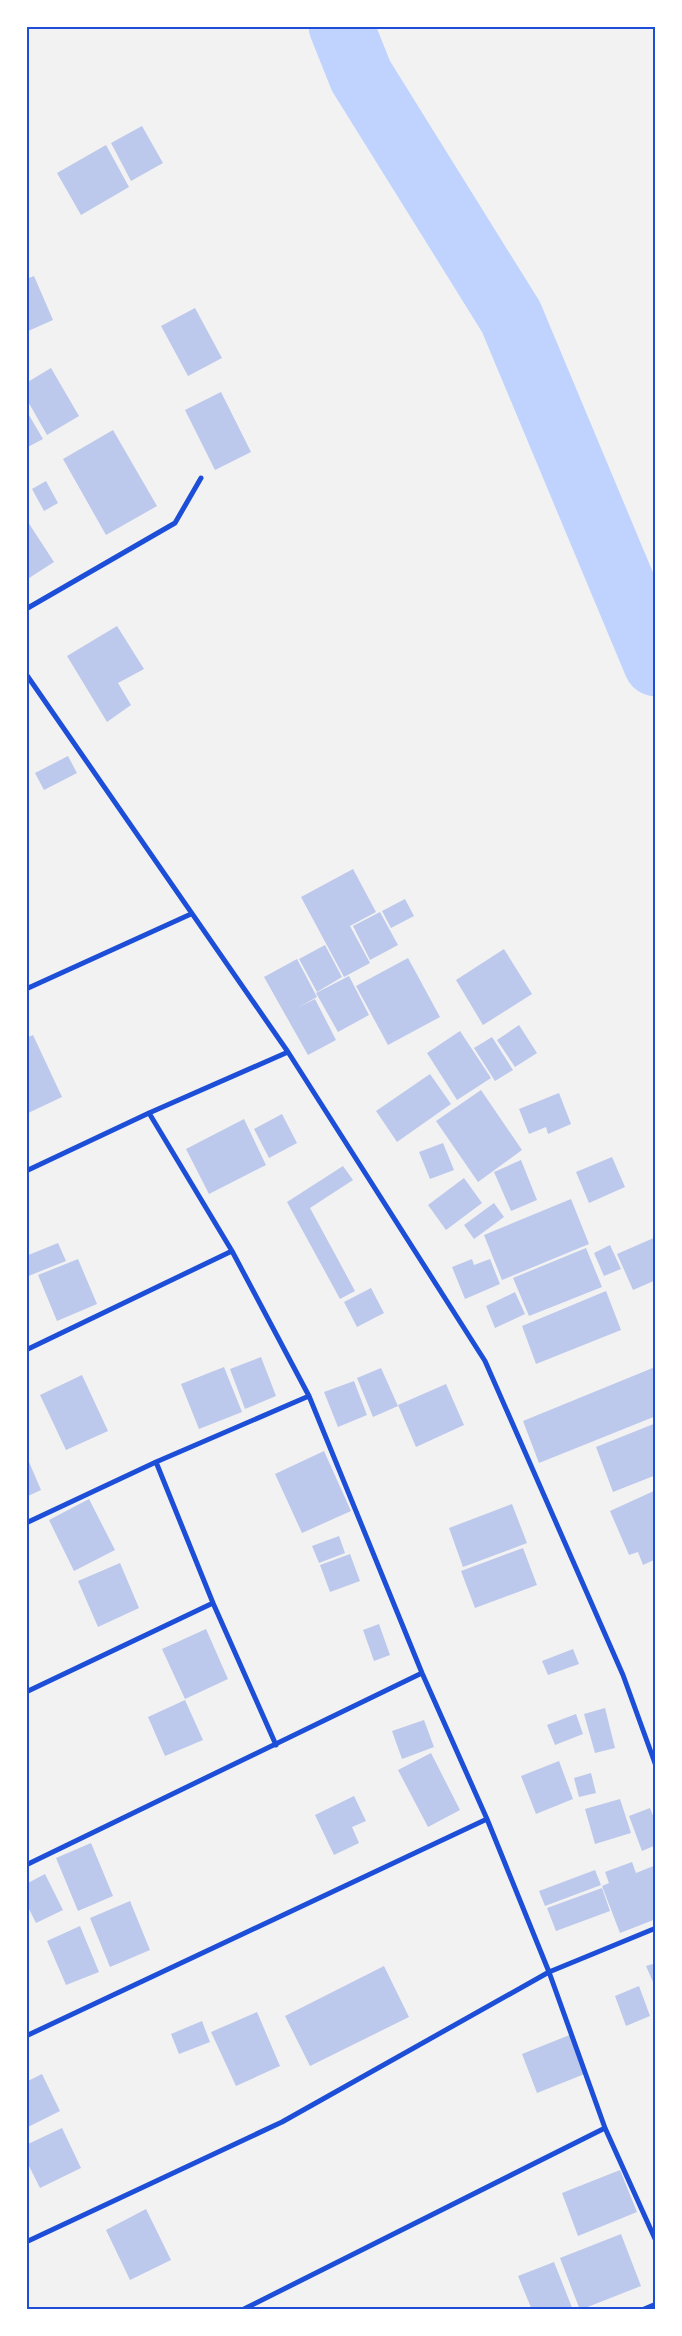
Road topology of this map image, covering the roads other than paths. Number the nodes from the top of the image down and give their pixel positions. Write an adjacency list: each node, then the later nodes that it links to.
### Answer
1 (202, 478): 2 (street)
2 (26, 609)
3 (26, 674): 4 (street)
4 (191, 914): 5 (street); 6 (street)
5 (26, 990)
6 (288, 1052): 7 (street); 18 (street)
7 (149, 1113): 8 (street); 9 (street)
8 (26, 1170)
9 (232, 1252): 10 (street); 11 (street)
10 (26, 1350)
11 (309, 1396): 12 (street); 15 (street)
12 (156, 1462): 13 (street); 14 (street)
13 (26, 1523)
14 (213, 1603): 16 (street); 17 (street)
15 (422, 1673): 17 (street); 19 (street)
16 (26, 1692)
17 (276, 1744): 20 (street)
18 (656, 1766)
19 (487, 1819): 22 (street); 23 (street)
20 (26, 1865)
21 (656, 1928): 22 (street)
22 (548, 1972): 24 (street); 26 (street)
23 (26, 2036)
24 (604, 2128): 25 (street); 28 (street)
25 (656, 2241)
26 (26, 2242)
27 (656, 2304): 29 (street)
28 (242, 2310)
29 (642, 2310)

